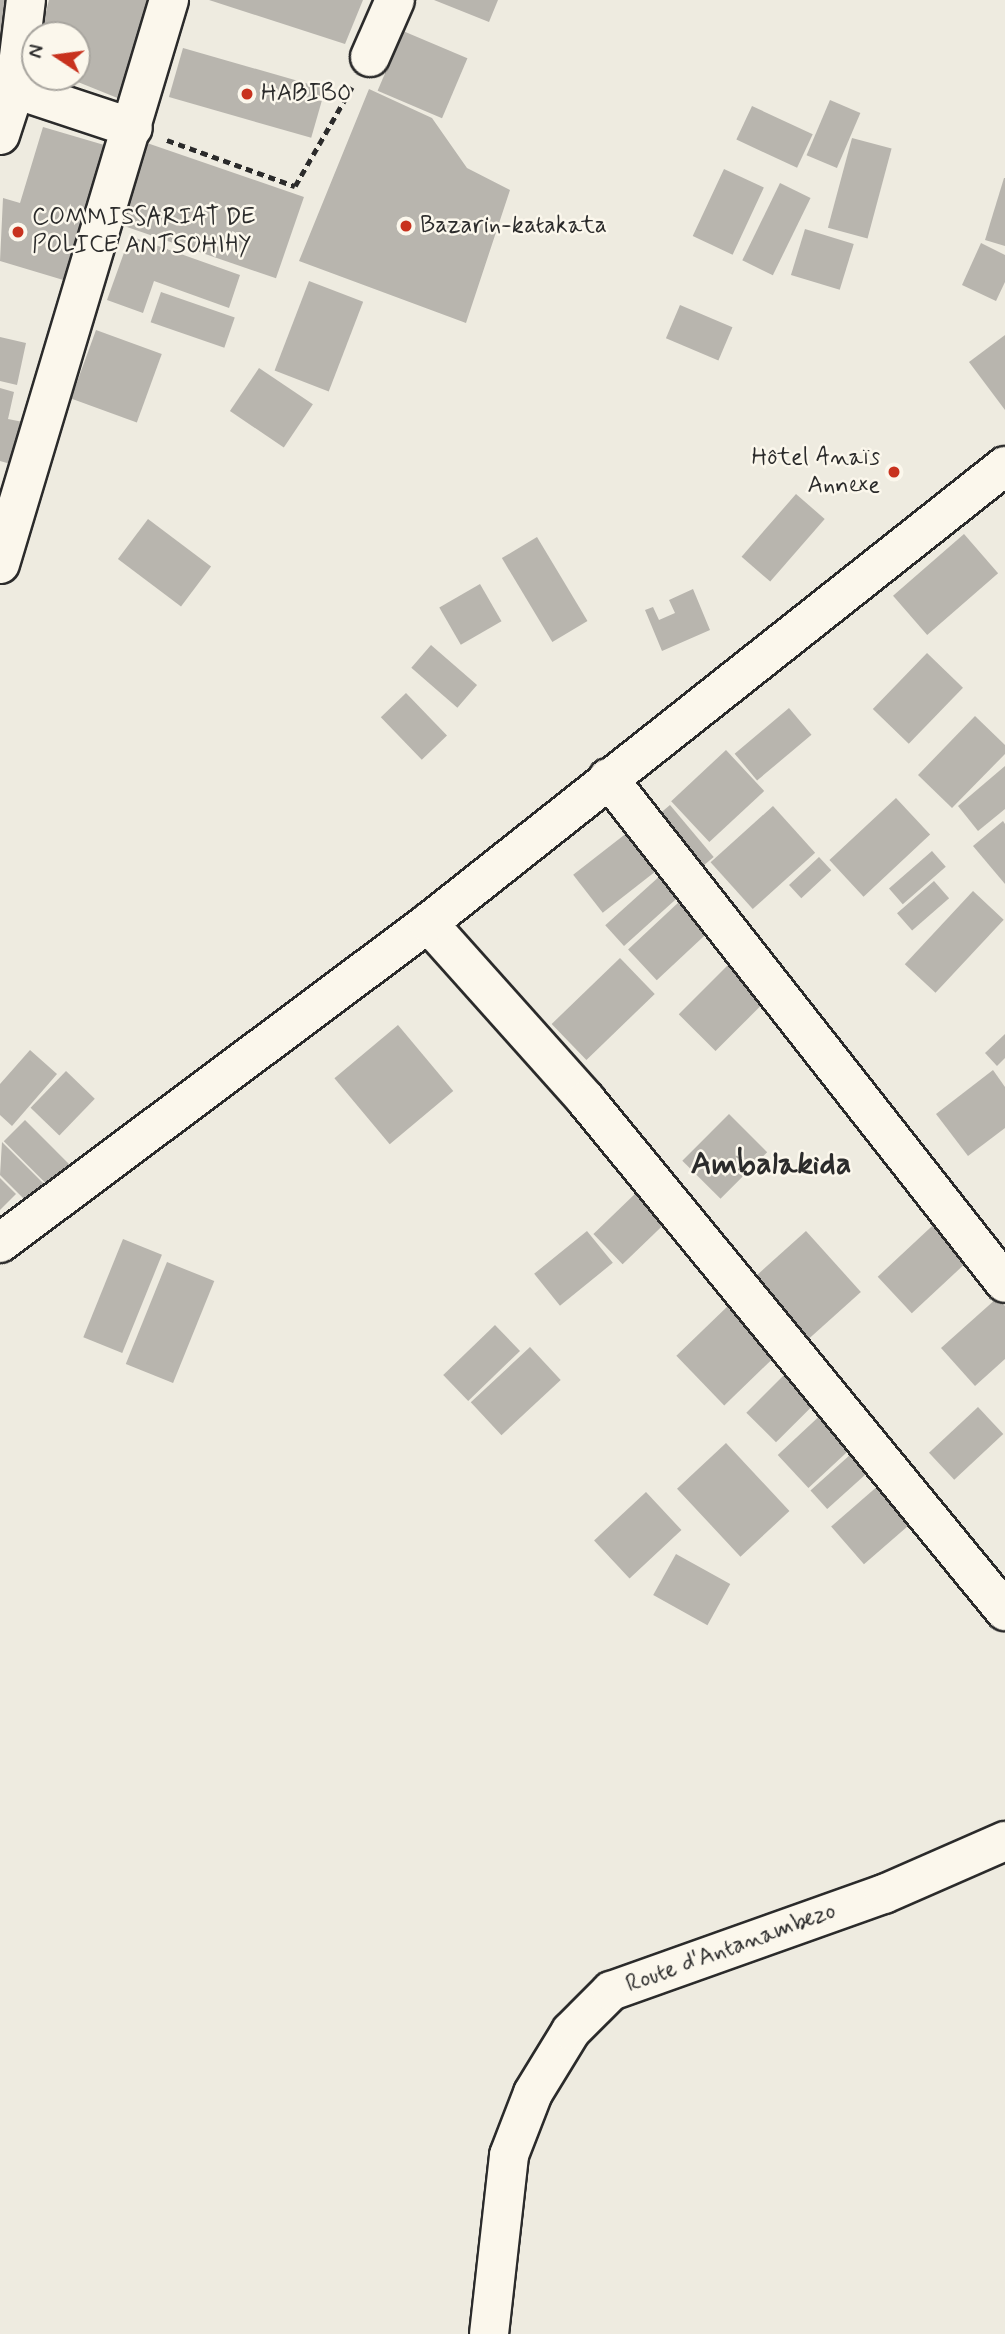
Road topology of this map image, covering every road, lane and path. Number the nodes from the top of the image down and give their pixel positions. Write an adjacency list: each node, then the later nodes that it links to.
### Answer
1 (26, 0): 5 (street)
2 (169, 0): 6 (street)
3 (395, 0): 4 (street)
4 (370, 57): 6 (path)
5 (15, 89): 6 (street); 7 (street)
6 (133, 128): 9 (street)
7 (0, 135)
8 (1005, 466): 11 (street)
9 (12, 483): 10 (street)
10 (0, 564)
11 (608, 778): 12 (street); 14 (street)
12 (428, 923): 13 (street); 15 (street)
13 (0, 1243)
14 (1005, 1283)
15 (1005, 1611)
16 (1005, 1841): 17 (street, Route d'Antanambezo)
17 (489, 2334)

